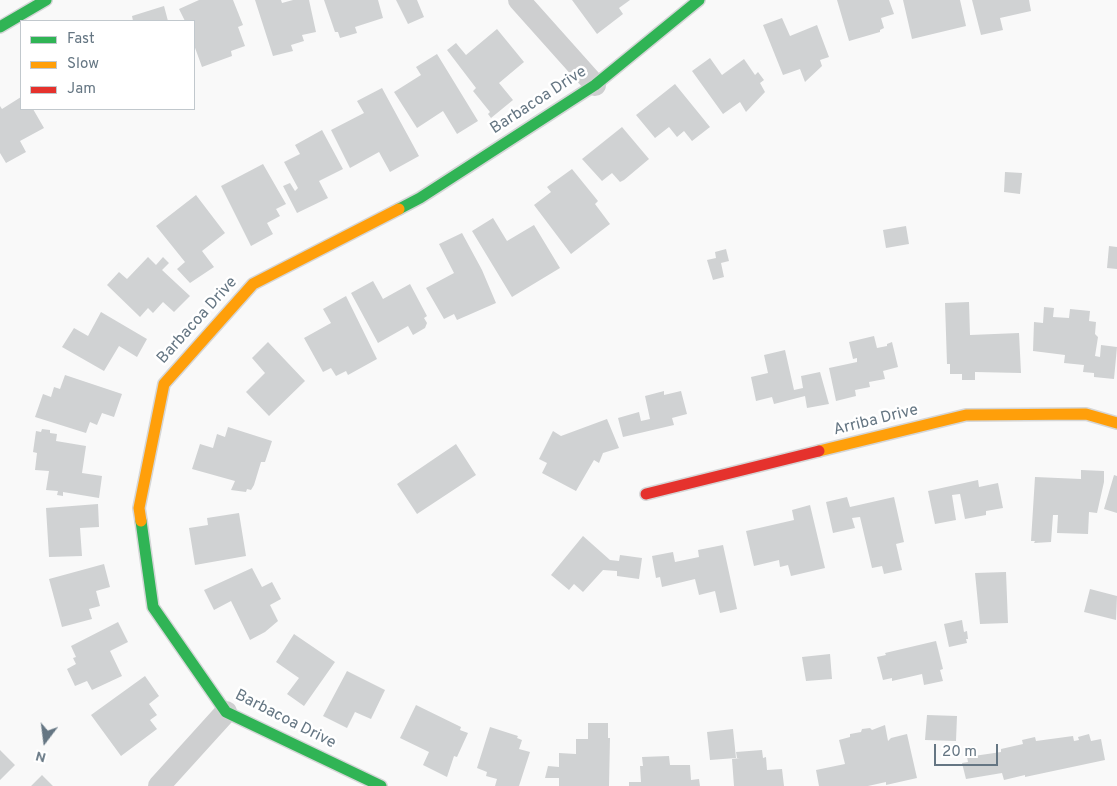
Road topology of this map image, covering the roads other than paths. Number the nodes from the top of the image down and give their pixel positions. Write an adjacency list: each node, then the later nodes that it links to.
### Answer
1 (46, 0): 4 (street)
2 (518, 0): 5 (street)
3 (700, 0): 5 (street, Barbacoa Drive)
4 (0, 27)
5 (595, 85): 8 (street, Barbacoa Drive)
6 (1117, 423): 7 (street, Arriba Drive)
7 (646, 494)
8 (226, 712): 9 (street); 10 (street, Barbacoa Drive)
9 (159, 786)
10 (380, 786)

